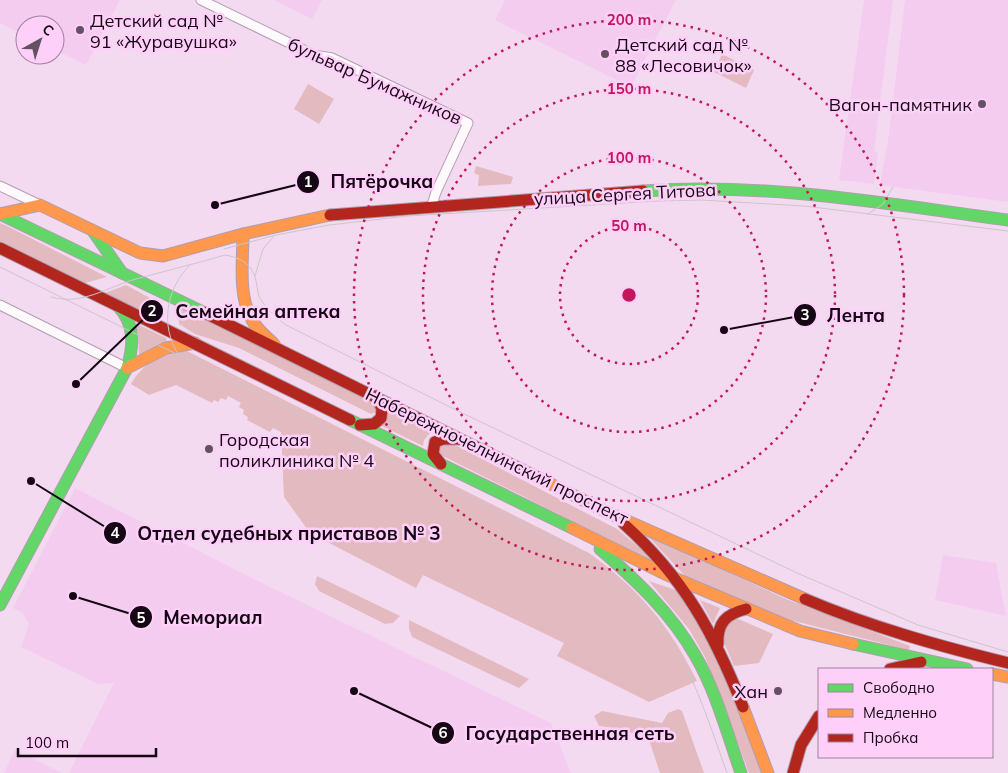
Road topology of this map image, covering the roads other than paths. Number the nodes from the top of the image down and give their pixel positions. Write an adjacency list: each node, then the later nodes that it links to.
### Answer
1 (201, 0): 4 (street, бульвар Бумажников)
2 (0, 186): 3 (street)
3 (40, 205): 5 (main road); 7 (main road, улица Сергея Титова)
4 (432, 205): 6 (main road, улица Сергея Титова); 8 (main road, улица Сергея Титова)
5 (0, 214): 10 (main road, Набережночелнинский проспект)
6 (1008, 220)
7 (93, 231): 8 (main road, улица Сергея Титова); 10 (main road)
8 (242, 234): 14 (main road)
9 (0, 248): 12 (main road, Набережночелнинский проспект)
10 (123, 275): 14 (main road, Набережночелнинский проспект)
11 (0, 305): 15 (street)
12 (116, 305): 13 (main road, Набережночелнинский проспект); 15 (main road)
13 (195, 344): 15 (main road); 17 (main road, Набережночелнинский проспект)
14 (278, 348): 16 (main road, Набережночелнинский проспект)
15 (127, 368): 23 (main road)
16 (376, 396): 17 (main road); 18 (main road, Набережночелнинский проспект)
17 (360, 425): 19 (main road, Набережночелнинский проспект)
18 (462, 439): 19 (main road); 20 (main road, Набережночелнинский проспект)
19 (445, 467): 21 (main road, Набережночелнинский проспект)
20 (609, 513): 22 (main road); 27 (main road, Набережночелнинский проспект)
21 (584, 536): 22 (main road, Набережночелнинский проспект); 33 (main road)
22 (678, 580): 24 (main road, Набережночелнинский проспект); 25 (main road)
23 (0, 605)
24 (746, 609): 25 (main road); 26 (main road, Набережночелнинский проспект)
25 (718, 645): 34 (main road)
26 (924, 661): 28 (main road); 29 (main road, Набережночелнинский проспект)
27 (1008, 663)
28 (894, 668)
29 (962, 668)
30 (993, 674): 31 (main road)
31 (1008, 677)
32 (818, 718): 35 (main road)
33 (741, 773)
34 (768, 773)
35 (793, 773)

